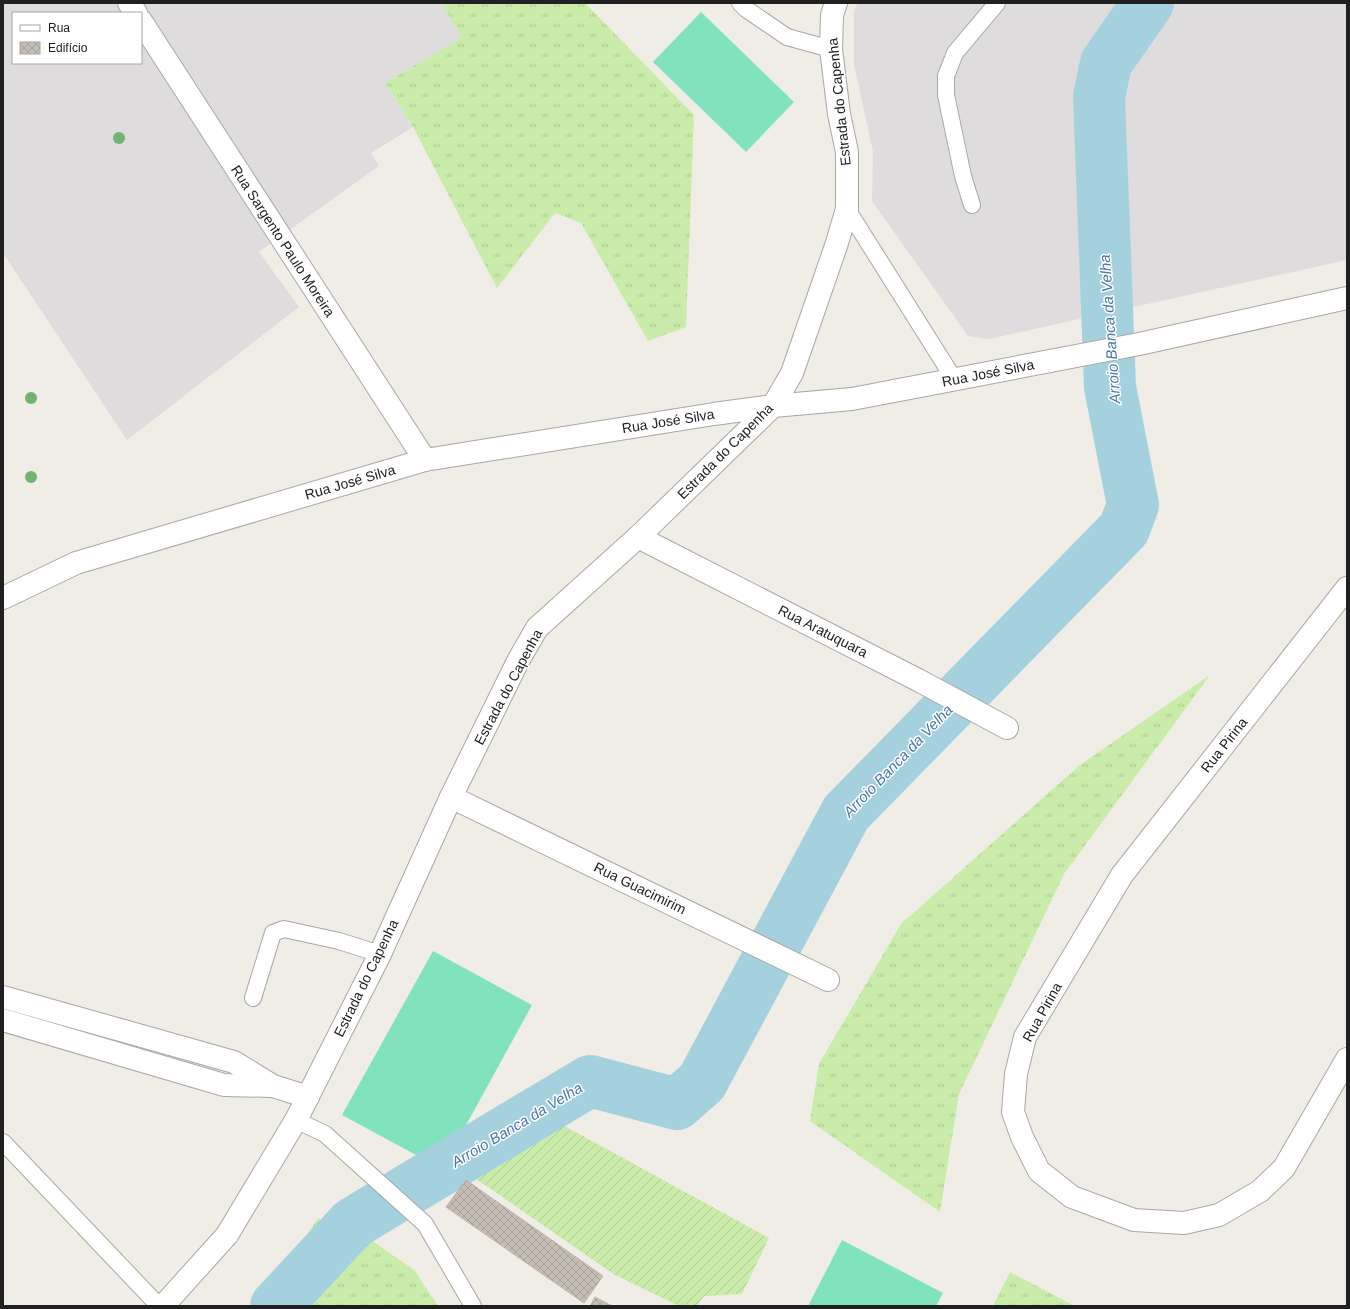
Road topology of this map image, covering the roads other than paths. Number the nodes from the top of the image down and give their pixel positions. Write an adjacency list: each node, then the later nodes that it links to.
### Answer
1 (129, 3): 5 (street)
2 (740, 3): 7 (lane)
3 (836, 3): 7 (street, Estrada do Capenha)
4 (997, 3): 8 (lane)
5 (135, 12)
6 (142, 23): 13 (street, Rua Sargento Paulo Moreira)
7 (831, 49): 9 (street, Estrada do Capenha)
8 (972, 205)
9 (847, 209): 11 (lane); 12 (street, Estrada do Capenha)
10 (1347, 298): 11 (street, Rua José Silva)
11 (954, 379): 12 (street, Rua José Silva)
12 (773, 406): 13 (street, Rua José Silva); 14 (street, Estrada do Capenha)
13 (425, 460): 16 (street, Rua José Silva)
14 (638, 536): 17 (street, Rua Aratuquara); 18 (street, Estrada do Capenha)
15 (1347, 588): 25 (street, Rua Pirina)
16 (3, 598)
17 (1007, 728)
18 (451, 797): 19 (street, Estrada do Capenha); 20 (street, Rua Guacimirim)
19 (380, 954): 22 (lane); 27 (street, Estrada do Capenha)
20 (828, 980)
21 (3, 997): 23 (street)
22 (253, 998)
23 (26, 1003): 24 (street); 26 (street)
24 (11, 1022): 26 (street)
25 (1347, 1059)
26 (272, 1086): 27 (street)
27 (308, 1097): 28 (street, Estrada do Capenha)
28 (296, 1120): 31 (street, Estrada do Capenha); 32 (lane)
29 (3, 1142): 30 (lane)
30 (159, 1306)
31 (163, 1306)
32 (472, 1306)

